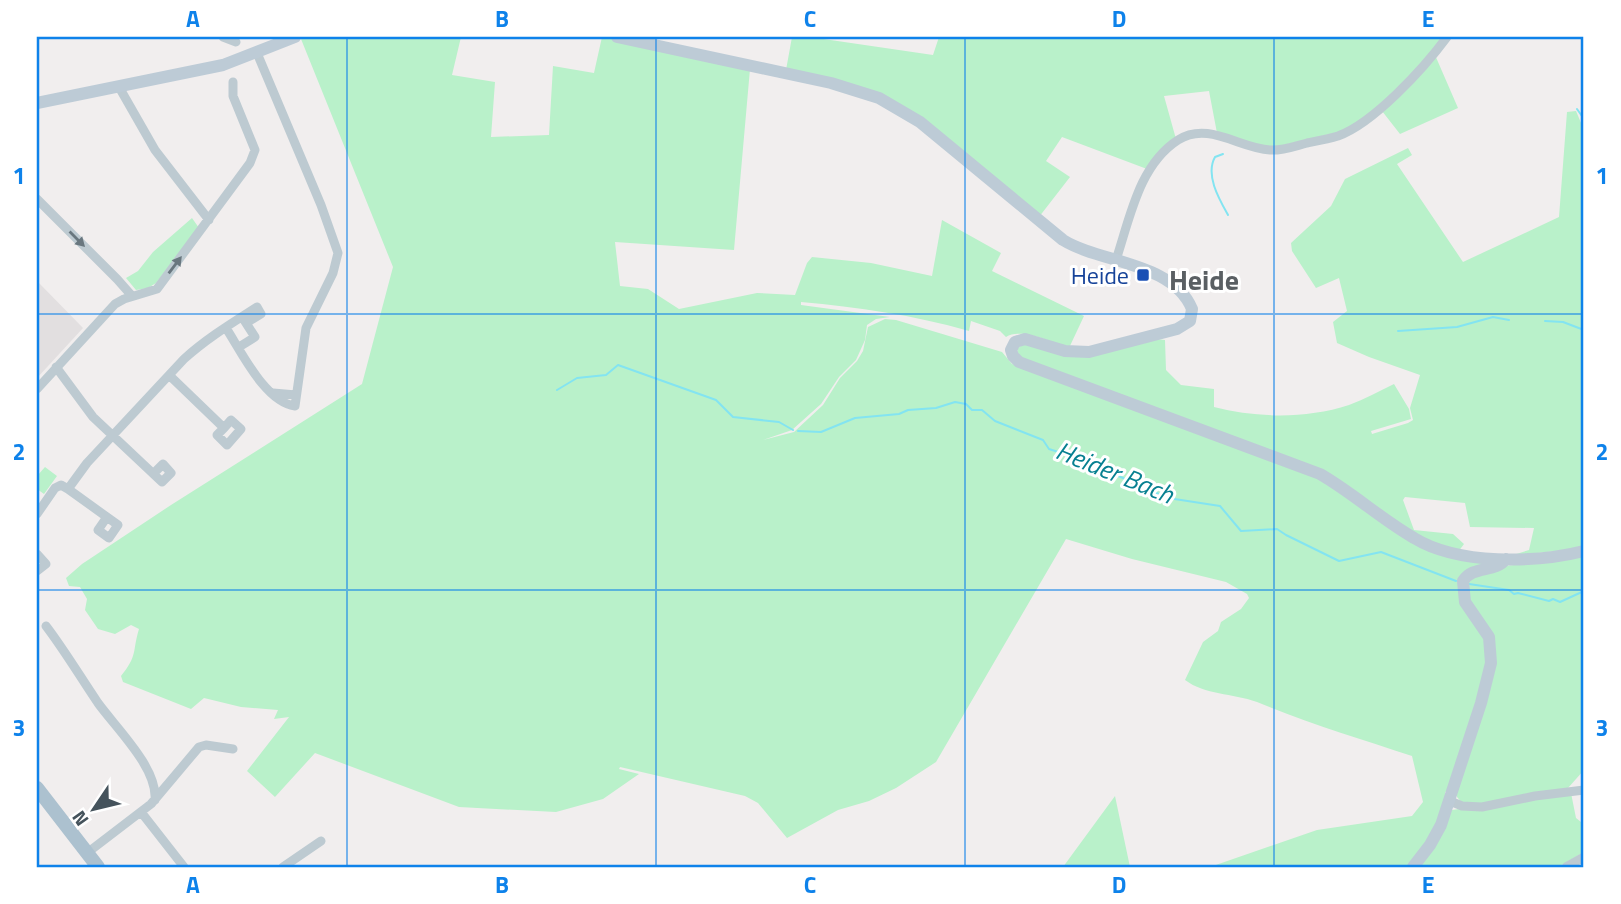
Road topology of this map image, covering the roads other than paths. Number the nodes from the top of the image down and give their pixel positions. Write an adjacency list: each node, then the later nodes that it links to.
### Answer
1 (223, 37): 5 (street)
2 (295, 37): 6 (main road)
3 (617, 37): 12 (main road)
4 (1447, 37): 12 (street)
5 (236, 42)
6 (257, 53): 8 (main road); 15 (street)
7 (233, 82): 11 (street)
8 (119, 87): 9 (main road); 11 (street)
9 (37, 103)
10 (37, 200): 13 (street, one-way to 13)
11 (209, 220): 13 (street, one-way to 11)
12 (1116, 260): 27 (main road)
13 (132, 296): 16 (street)
14 (226, 328): 15 (street); 15 (street); 17 (street)
15 (239, 347)
16 (56, 367): 18 (street); 20 (street)
17 (169, 375): 19 (street); 20 (street)
18 (37, 389)
19 (224, 428)
20 (112, 435): 21 (street); 22 (street)
21 (154, 473)
22 (68, 489): 23 (street); 24 (street)
23 (37, 514)
24 (107, 517)
25 (1584, 551): 27 (main road)
26 (37, 554): 28 (street)
27 (1506, 558): 34 (main road)
28 (37, 572)
29 (47, 626): 33 (street)
30 (233, 749): 33 (street)
31 (37, 788): 37 (main road)
32 (1584, 790): 34 (street)
33 (155, 800): 35 (street)
34 (1450, 801): 42 (main road)
35 (141, 812): 37 (street); 40 (street)
36 (321, 841): 41 (street)
37 (87, 853): 39 (main road)
38 (1584, 857): 43 (street)
39 (98, 867)
40 (184, 867)
41 (283, 867)
42 (1413, 867)
43 (1566, 867)

